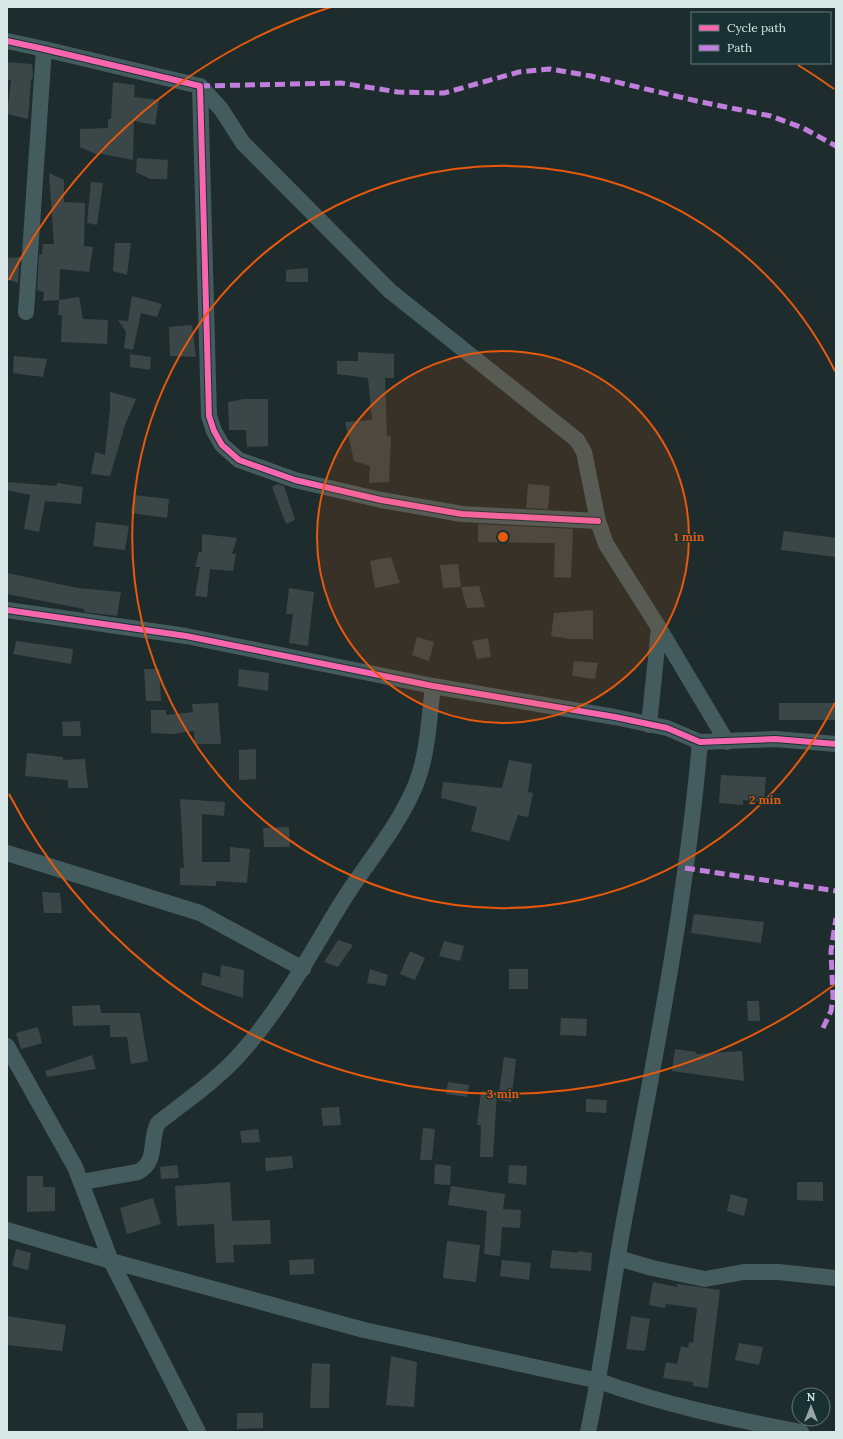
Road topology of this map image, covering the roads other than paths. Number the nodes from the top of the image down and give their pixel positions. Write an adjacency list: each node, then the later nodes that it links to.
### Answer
1 (7, 41): 2 (street)
2 (44, 49): 3 (street); 4 (street)
3 (200, 86): 5 (street); 5 (street)
4 (26, 312)
5 (598, 521): 7 (street)
6 (7, 610): 8 (street)
7 (659, 628): 9 (street); 11 (street)
8 (433, 686): 9 (street); 14 (street)
9 (649, 725): 10 (street)
10 (700, 742): 11 (street); 18 (street)
11 (727, 742): 12 (street)
12 (836, 744)
13 (7, 853): 14 (street)
14 (303, 969): 16 (street)
15 (7, 1046): 16 (street)
16 (82, 1182): 19 (street)
17 (7, 1230): 19 (street)
18 (618, 1258): 20 (street); 21 (street)
19 (111, 1261): 21 (street); 23 (street)
20 (836, 1278)
21 (599, 1381): 22 (street); 24 (street)
22 (753, 1428): 25 (street)
23 (198, 1432)
24 (588, 1432)
25 (801, 1432)

